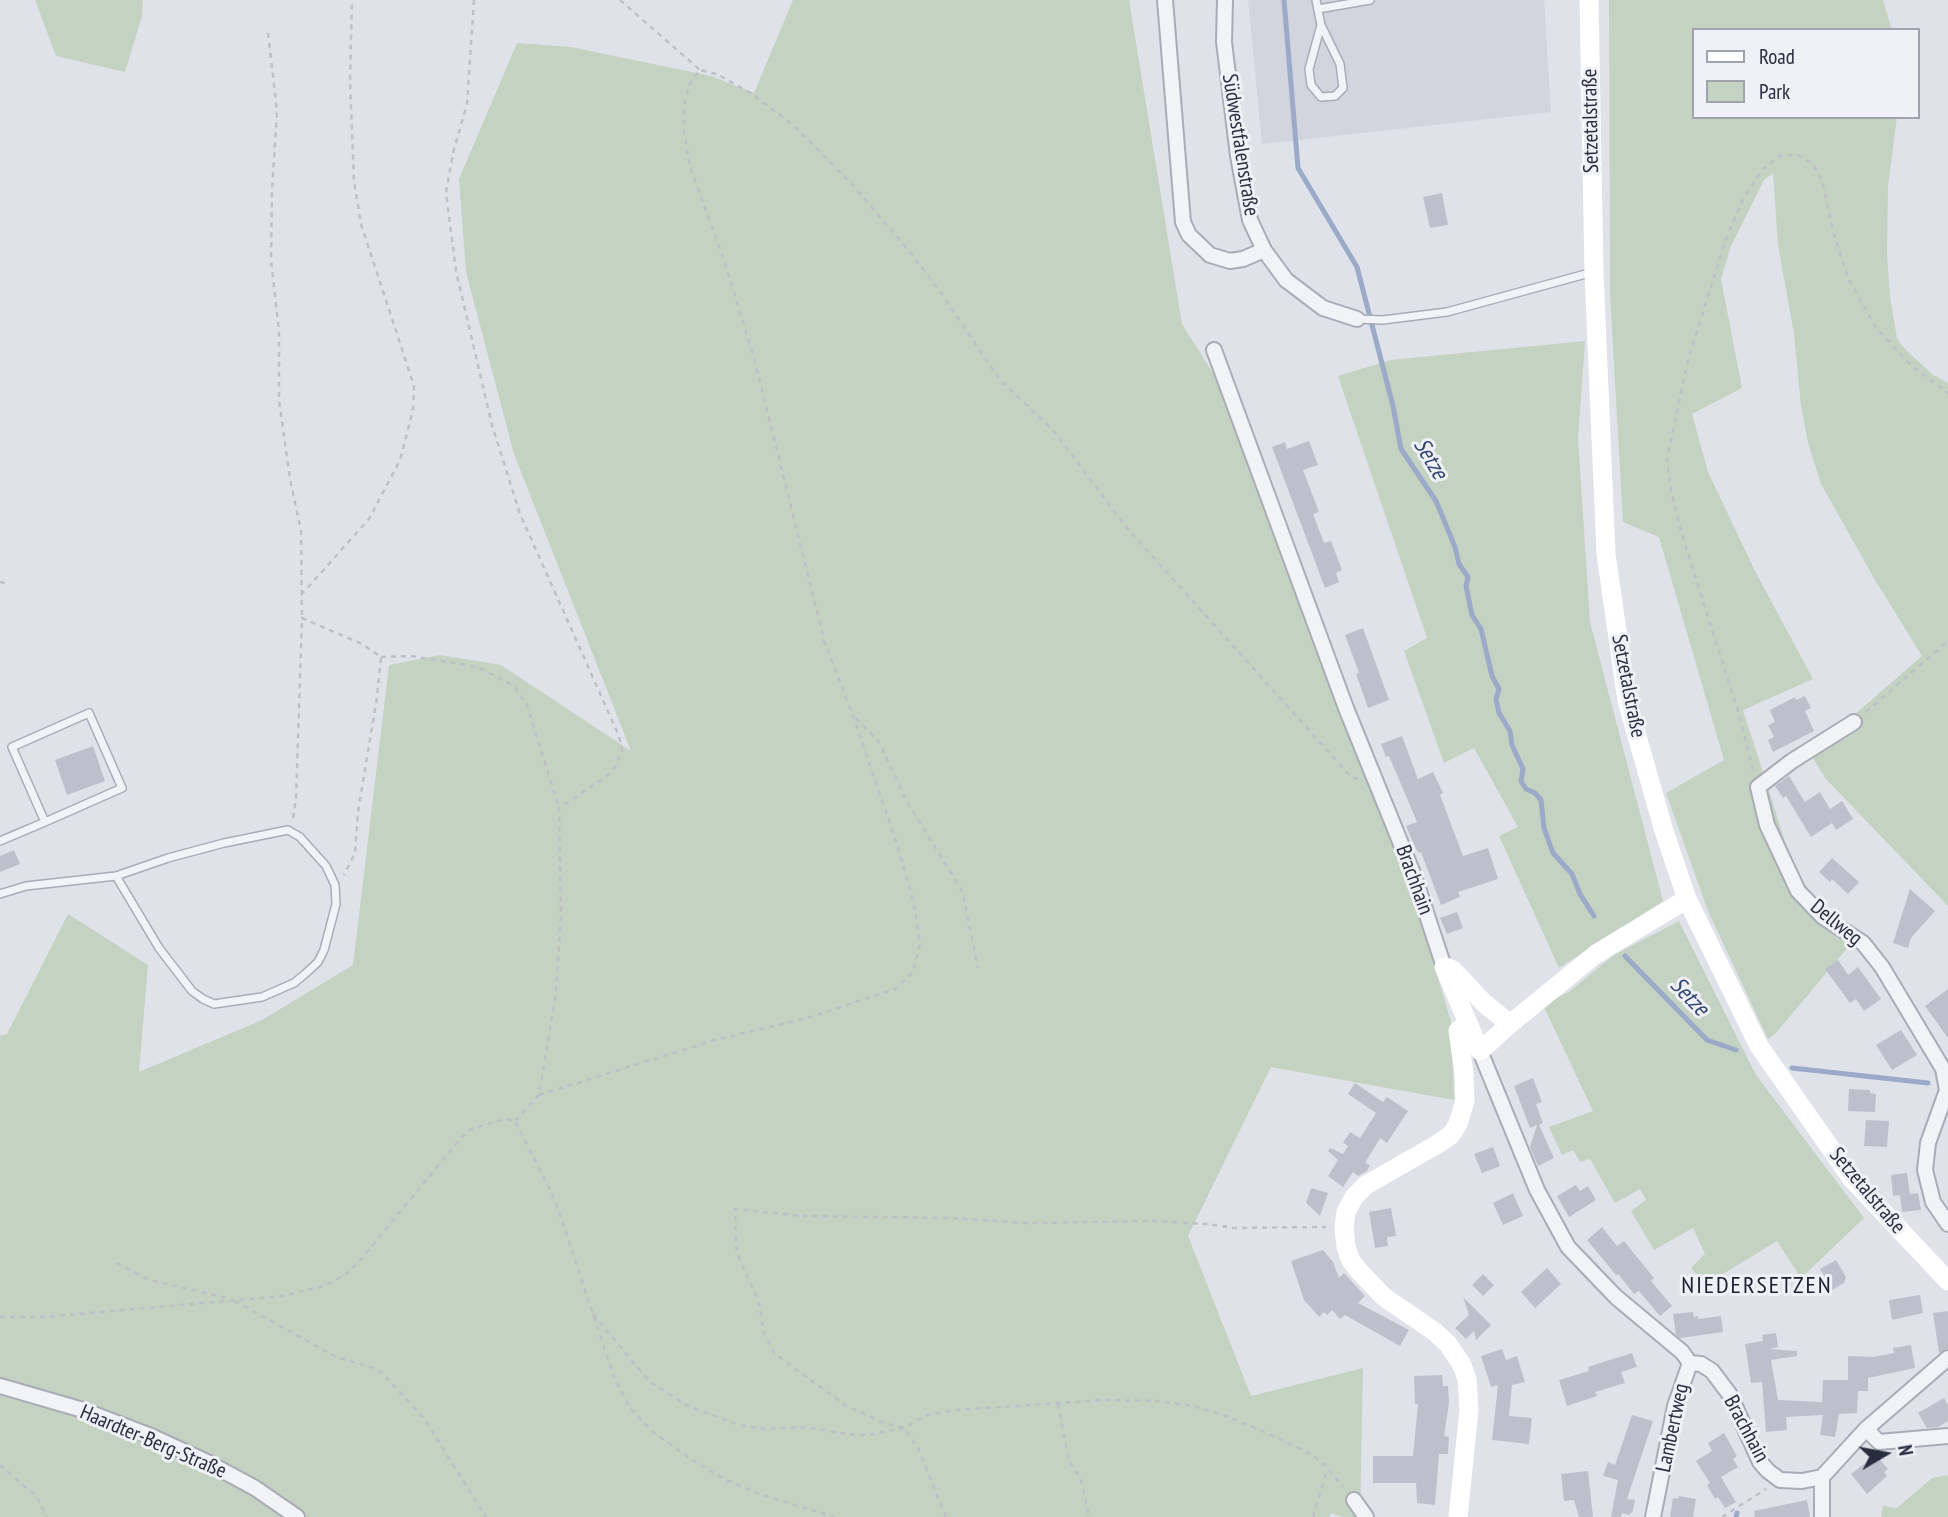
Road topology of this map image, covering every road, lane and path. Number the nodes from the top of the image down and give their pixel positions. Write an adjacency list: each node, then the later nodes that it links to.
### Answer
1 (352, 0): 20 (path)
2 (474, 0): 28 (path)
3 (620, 0): 12 (path)
4 (1165, 0): 13 (street)
5 (1316, 0): 9 (lane)
6 (1370, 0): 9 (lane)
7 (1589, 0): 14 (street, Setzetalstraße)
8 (1226, 7): 13 (street, Südwestfalenstraße)
9 (1318, 9): 10 (lane)
10 (1321, 25): 10 (lane)
11 (268, 33): 20 (path)
12 (700, 70): 24 (path); 26 (path)
13 (1264, 250): 15 (street, Südwestfalenstraße)
14 (1594, 272): 15 (lane, Südwestfalenstraße); 35 (street, Setzetalstraße)
15 (1357, 319)
16 (1214, 350): 26 (street, Brachhain)
17 (1948, 393): 27 (path)
18 (0, 582): 19 (path)
19 (8, 584)
20 (301, 595): 21 (path)
21 (302, 618): 23 (path); 30 (path)
22 (1948, 641): 25 (path)
23 (381, 657): 28 (path); 33 (path)
24 (853, 716): 37 (path); 42 (path)
25 (1854, 722): 27 (street)
26 (1376, 782): 36 (street, Brachhain)
27 (1758, 787): 41 (street, Dellweg)
28 (559, 808): 42 (path)
29 (45, 822): 29 (lane); 31 (lane)
30 (288, 830): 32 (lane); 33 (lane)
31 (0, 841)
32 (116, 876): 33 (lane); 34 (lane)
33 (335, 885)
34 (0, 894)
35 (1687, 899): 39 (street); 47 (street, Setzetalstraße)
36 (1444, 967): 38 (street, Brachhain); 39 (street)
37 (978, 968)
38 (1467, 1024): 40 (street, Brachhain); 45 (street)
39 (1510, 1024): 40 (street)
40 (1480, 1052): 52 (street, Brachhain)
41 (1947, 1081): 44 (street, Dellweg)
42 (540, 1095): 43 (path)
43 (515, 1121): 48 (path); 49 (path)
44 (1948, 1224)
45 (1344, 1227): 56 (path); 72 (street)
46 (117, 1264): 48 (path)
47 (1948, 1281)
48 (232, 1299): 50 (path); 66 (path)
49 (591, 1311): 56 (path); 67 (path)
50 (0, 1317)
51 (1948, 1358): 57 (street)
52 (1690, 1363): 53 (street, Lambertweg); 73 (street, Lambertweg)
53 (1712, 1371): 62 (street, Brachhain)
54 (0, 1386): 65 (street, Haardter-Berg-Straße)
55 (1058, 1404): 56 (path); 60 (path); 69 (path)
56 (904, 1429): 68 (path)
57 (1866, 1429): 58 (street); 61 (street)
58 (1948, 1436)
59 (0, 1465): 64 (path)
60 (1328, 1468): 63 (path); 70 (path)
61 (1822, 1477): 62 (street, Brachhain); 75 (street)
62 (1780, 1479): 74 (path)
63 (1354, 1500): 71 (street)
64 (47, 1517)
65 (297, 1517)
66 (486, 1517)
67 (834, 1517)
68 (946, 1517)
69 (1089, 1517)
70 (1313, 1517)
71 (1366, 1517)
72 (1458, 1517)
73 (1653, 1517)
74 (1723, 1517)
75 (1822, 1517)

